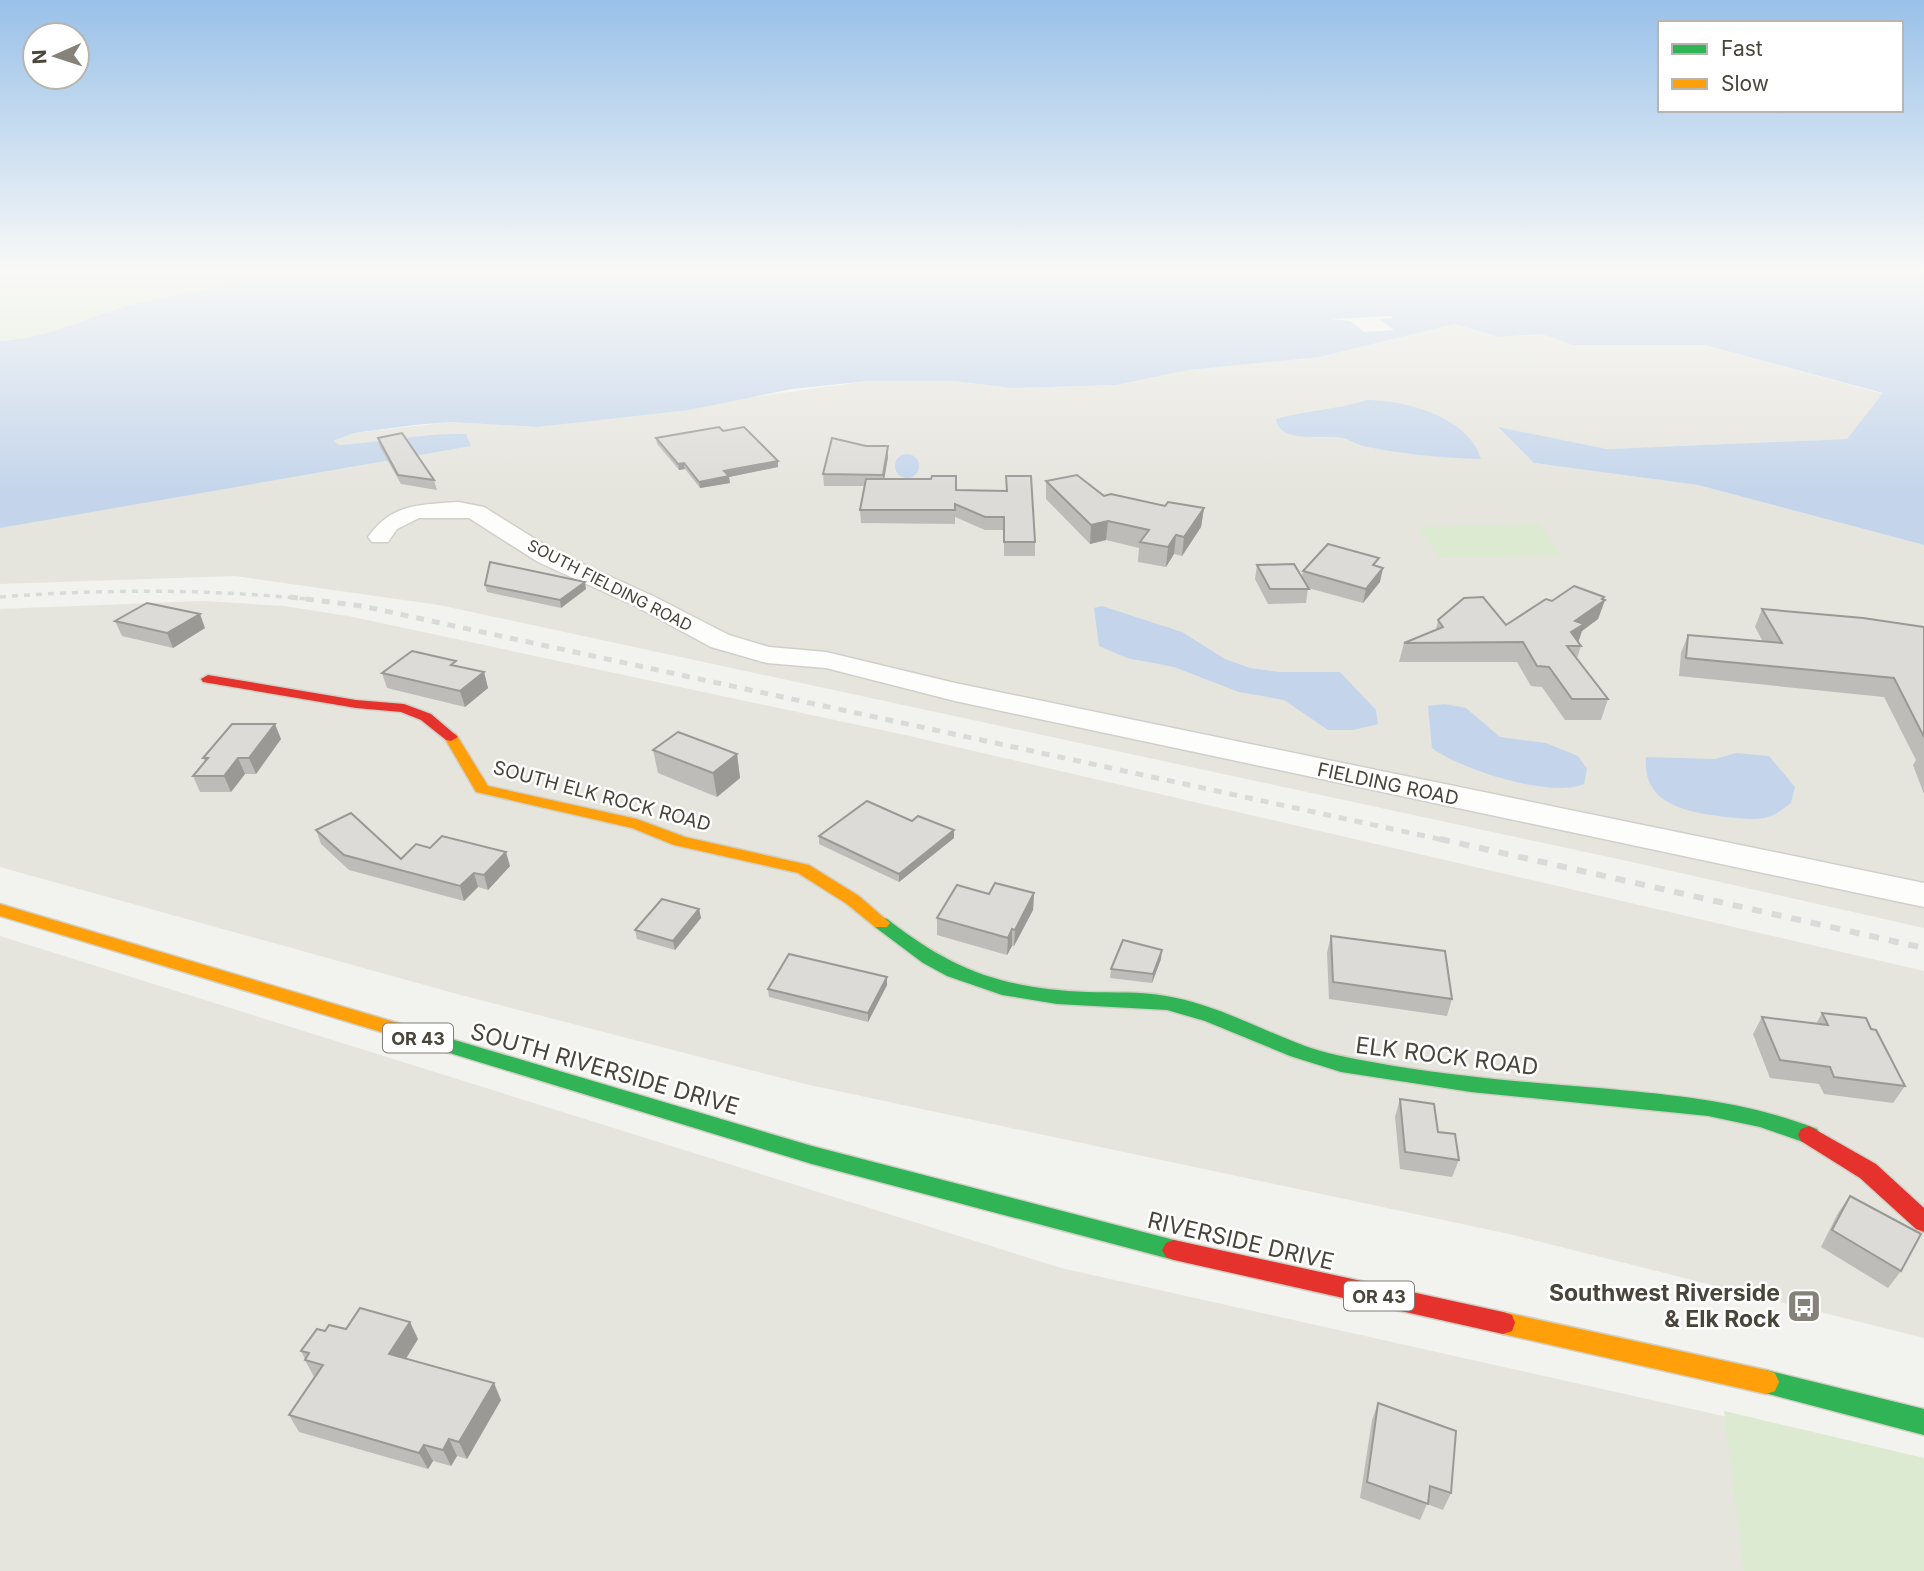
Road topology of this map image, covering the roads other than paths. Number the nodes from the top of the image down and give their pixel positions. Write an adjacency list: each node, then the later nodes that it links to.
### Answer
1 (380, 537): 2 (street, SOUTH FIELDING ROAD)
2 (853, 666): 5 (street, FIELDING ROAD)
3 (208, 679): 4 (street, SOUTH ELK ROCK ROAD)
4 (845, 894): 8 (street, ELK ROCK ROAD)
5 (1924, 895)
6 (0, 910): 7 (street, SOUTH RIVERSIDE DRIVE / OR 43)
7 (837, 1160): 9 (street, RIVERSIDE DRIVE / OR 43)
8 (1924, 1222)
9 (1924, 1422)

